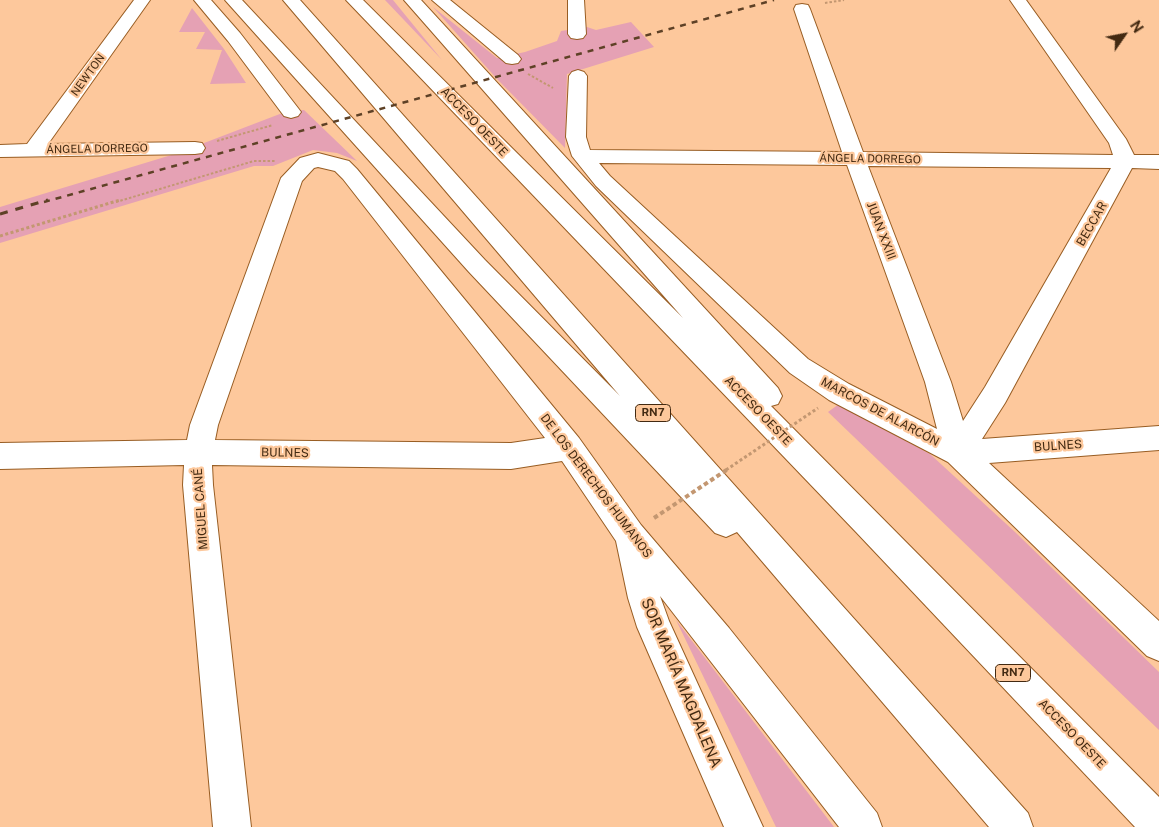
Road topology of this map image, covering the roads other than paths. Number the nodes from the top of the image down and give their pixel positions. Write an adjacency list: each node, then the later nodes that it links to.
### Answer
1 (142, 0): 16 (main road, NEWTON)
2 (202, 0): 14 (main road)
3 (233, 0): 30 (main road)
4 (291, 0): 30 (main road, RN7)
5 (354, 0): 28 (main road, ACCESO OESTE / RN7)
6 (412, 0): 28 (main road)
7 (440, 0): 12 (main road)
8 (576, 0): 11 (main road)
9 (1018, 0): 21 (main road)
10 (810, 4): 19 (main road, JUAN XXIII)
11 (577, 34)
12 (512, 59)
13 (578, 84): 18 (main road)
14 (291, 112)
15 (195, 148): 16 (main road, ÁNGELA DORREGO)
16 (33, 150): 17 (main road, ÁNGELA DORREGO)
17 (0, 151)
18 (582, 156): 19 (main road, ÁNGELA DORREGO); 26 (main road, MARCOS DE ALARCÓN)
19 (855, 159): 21 (main road, ÁNGELA DORREGO); 26 (main road, JUAN XXIII)
20 (318, 160): 24 (main road, DE LOS DERECHOS HUMANOS); 25 (main road, MIGUEL CANÉ)
21 (1125, 162): 22 (main road, ÁNGELA DORREGO); 26 (main road, BECCAR)
22 (1159, 162)
23 (1159, 438): 26 (main road, BULNES)
24 (568, 447): 25 (main road, BULNES); 29 (main road, DE LOS DERECHOS HUMANOS)
25 (198, 452): 27 (main road, BULNES); 33 (main road, MIGUEL CANÉ)
26 (958, 453): 31 (main road, MARCOS DE ALARCÓN)
27 (0, 456)
28 (867, 522): 32 (main road, ACCESO OESTE / RN7)
29 (642, 526): 34 (main road, SOR MARÍA MAGDALENA); 35 (main road, DE LOS DERECHOS HUMANOS)
30 (796, 576): 36 (main road, RN7)
31 (1159, 644)
32 (1159, 824)
33 (232, 827)
34 (744, 827)
35 (863, 827)
36 (1014, 827)

